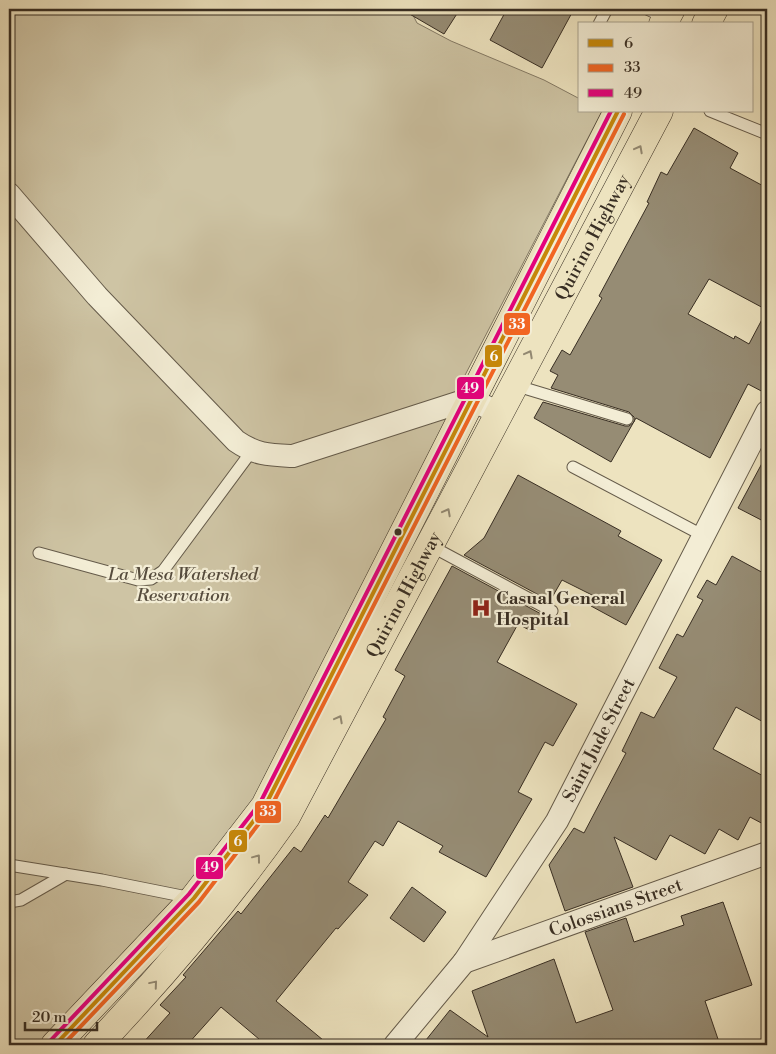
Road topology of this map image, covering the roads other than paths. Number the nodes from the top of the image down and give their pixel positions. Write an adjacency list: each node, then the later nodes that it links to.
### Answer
1 (607, 9): 3 (lane)
2 (714, 9): 4 (main road)
3 (600, 22)
4 (707, 22)
5 (617, 112): 11 (main road, Quirino Highway)
6 (658, 112): 10 (main road, Quirino Highway, one-way to 6)
7 (712, 112): 8 (lane)
8 (767, 134)
9 (9, 194): 15 (street)
10 (513, 385): 13 (main road, Quirino Highway); 14 (lane)
11 (470, 399): 13 (street); 15 (street); 25 (main road, Quirino Highway)
12 (767, 412): 17 (street, Saint Jude Street)
13 (499, 413): 18 (main road, Quirino Highway, one-way to 13)
14 (627, 419)
15 (252, 452): 19 (lane)
16 (573, 467): 17 (lane)
17 (704, 536): 26 (street, Saint Jude Street)
18 (429, 545): 20 (lane); 25 (main road, Quirino Highway, one-way to 18)
19 (38, 553)
20 (552, 611)
21 (767, 853): 26 (street, Colossians Street)
22 (9, 865): 23 (lane)
23 (66, 874): 24 (lane); 25 (lane)
24 (9, 902)
25 (206, 903): 27 (main road, Quirino Highway); 28 (main road, Quirino Highway, one-way to 25)
26 (464, 962): 29 (street, Saint Jude Street)
27 (55, 1045)
28 (97, 1045)
29 (394, 1045)

